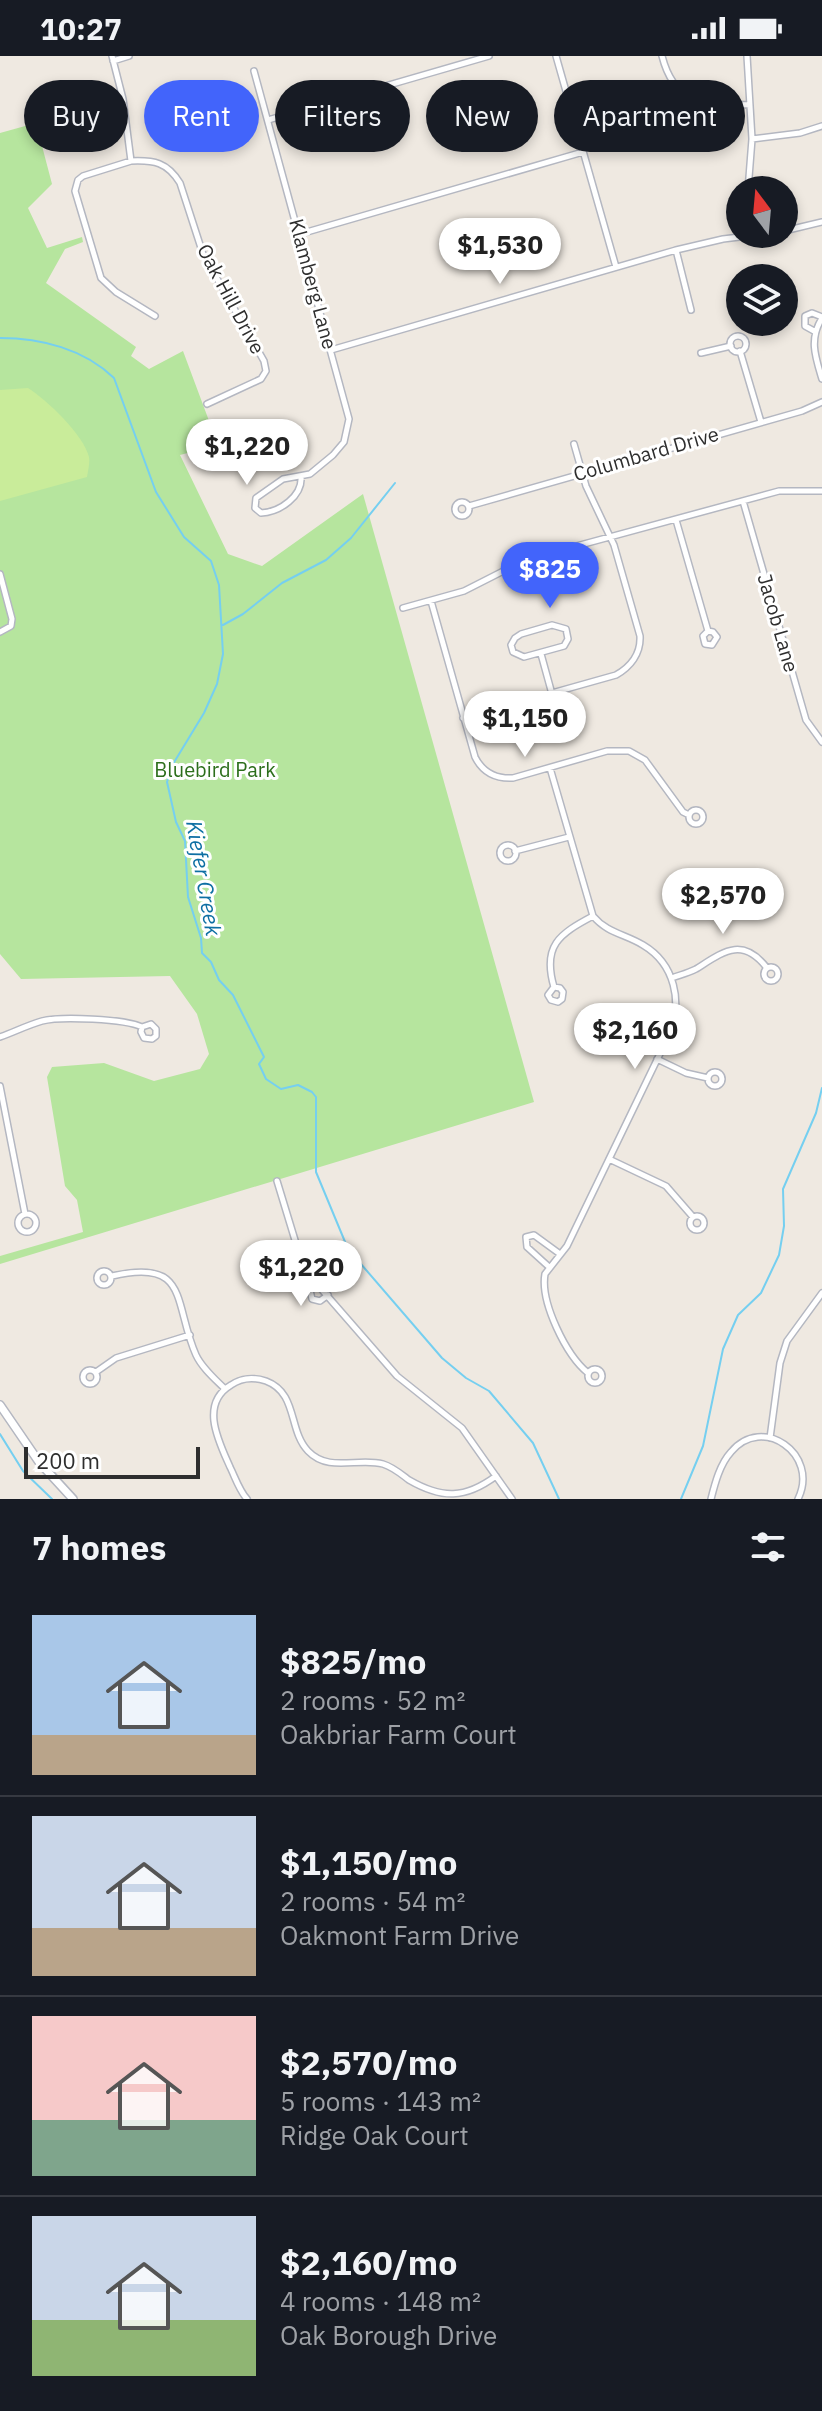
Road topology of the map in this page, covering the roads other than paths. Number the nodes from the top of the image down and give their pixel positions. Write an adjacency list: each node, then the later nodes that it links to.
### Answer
1 (129, 56): 6 (street)
2 (489, 56): 10 (street)
3 (556, 56): 8 (street)
4 (662, 56): 9 (street)
5 (747, 56): 9 (street)
6 (112, 58): 14 (street)
7 (254, 71): 10 (street, Klamberg Lane)
8 (563, 80)
9 (750, 105): 12 (street)
10 (268, 120): 18 (street, Klamberg Lane)
11 (822, 126): 12 (street)
12 (752, 139): 15 (street)
13 (583, 152): 18 (street); 21 (street)
14 (131, 161): 23 (street); 32 (street, Oak Hill Drive)
15 (749, 176)
16 (822, 222): 17 (street)
17 (798, 228)
18 (300, 234): 27 (street, Klamberg Lane)
19 (726, 239): 20 (street)
20 (676, 250): 21 (street); 22 (street)
21 (616, 267): 27 (street)
22 (691, 310)
23 (155, 316)
24 (822, 317): 25 (street); 25 (street)
25 (814, 331): 30 (street)
26 (731, 346): 28 (street); 28 (street); 29 (street)
27 (331, 350): 36 (street, Klamberg Lane)
28 (740, 351): 33 (street)
29 (701, 353)
30 (822, 379)
31 (822, 402): 33 (street, Columbard Drive)
32 (207, 404)
33 (761, 422): 35 (street, Columbard Drive)
34 (574, 444): 35 (street)
35 (582, 472): 39 (street, Columbard Drive); 41 (street)
36 (301, 476): 36 (street, Klamberg Lane)
37 (822, 491): 38 (street)
38 (743, 501): 40 (street); 50 (street, Jacob Lane)
39 (469, 506)
40 (676, 520): 41 (street); 45 (street)
41 (611, 538): 43 (street); 48 (street)
42 (0, 574): 46 (street)
43 (431, 601): 44 (street); 49 (street)
44 (403, 608)
45 (708, 631)
46 (0, 632)
47 (541, 654): 47 (street); 48 (street)
48 (552, 694): 49 (street)
49 (463, 718): 51 (street)
50 (822, 742)
51 (550, 768): 52 (street); 53 (street)
52 (689, 815)
53 (569, 837): 54 (street); 55 (street)
54 (515, 851)
55 (593, 916): 57 (street); 58 (street)
56 (767, 968): 57 (street)
57 (672, 978): 61 (street)
58 (554, 987)
59 (142, 1027): 59 (street); 60 (street)
60 (0, 1037)
61 (657, 1059): 62 (street); 65 (street)
62 (708, 1078)
63 (0, 1086): 64 (street)
64 (3, 1115): 67 (street)
65 (609, 1159): 68 (street); 69 (street)
66 (277, 1181): 72 (street)
67 (25, 1214)
68 (693, 1217)
69 (560, 1254): 70 (street); 70 (street)
70 (548, 1266): 77 (street)
71 (112, 1276): 75 (street)
72 (316, 1283): 74 (street); 74 (street)
73 (822, 1293): 80 (street)
74 (328, 1295): 81 (street)
75 (190, 1335): 76 (street); 78 (street)
76 (96, 1372)
77 (588, 1373)
78 (225, 1389): 81 (street); 83 (street)
79 (0, 1405): 82 (street)
80 (770, 1438): 85 (street); 86 (street)
81 (496, 1476): 84 (street)
82 (73, 1499)
83 (247, 1499)
84 (512, 1499)
85 (711, 1499)
86 (798, 1499)

